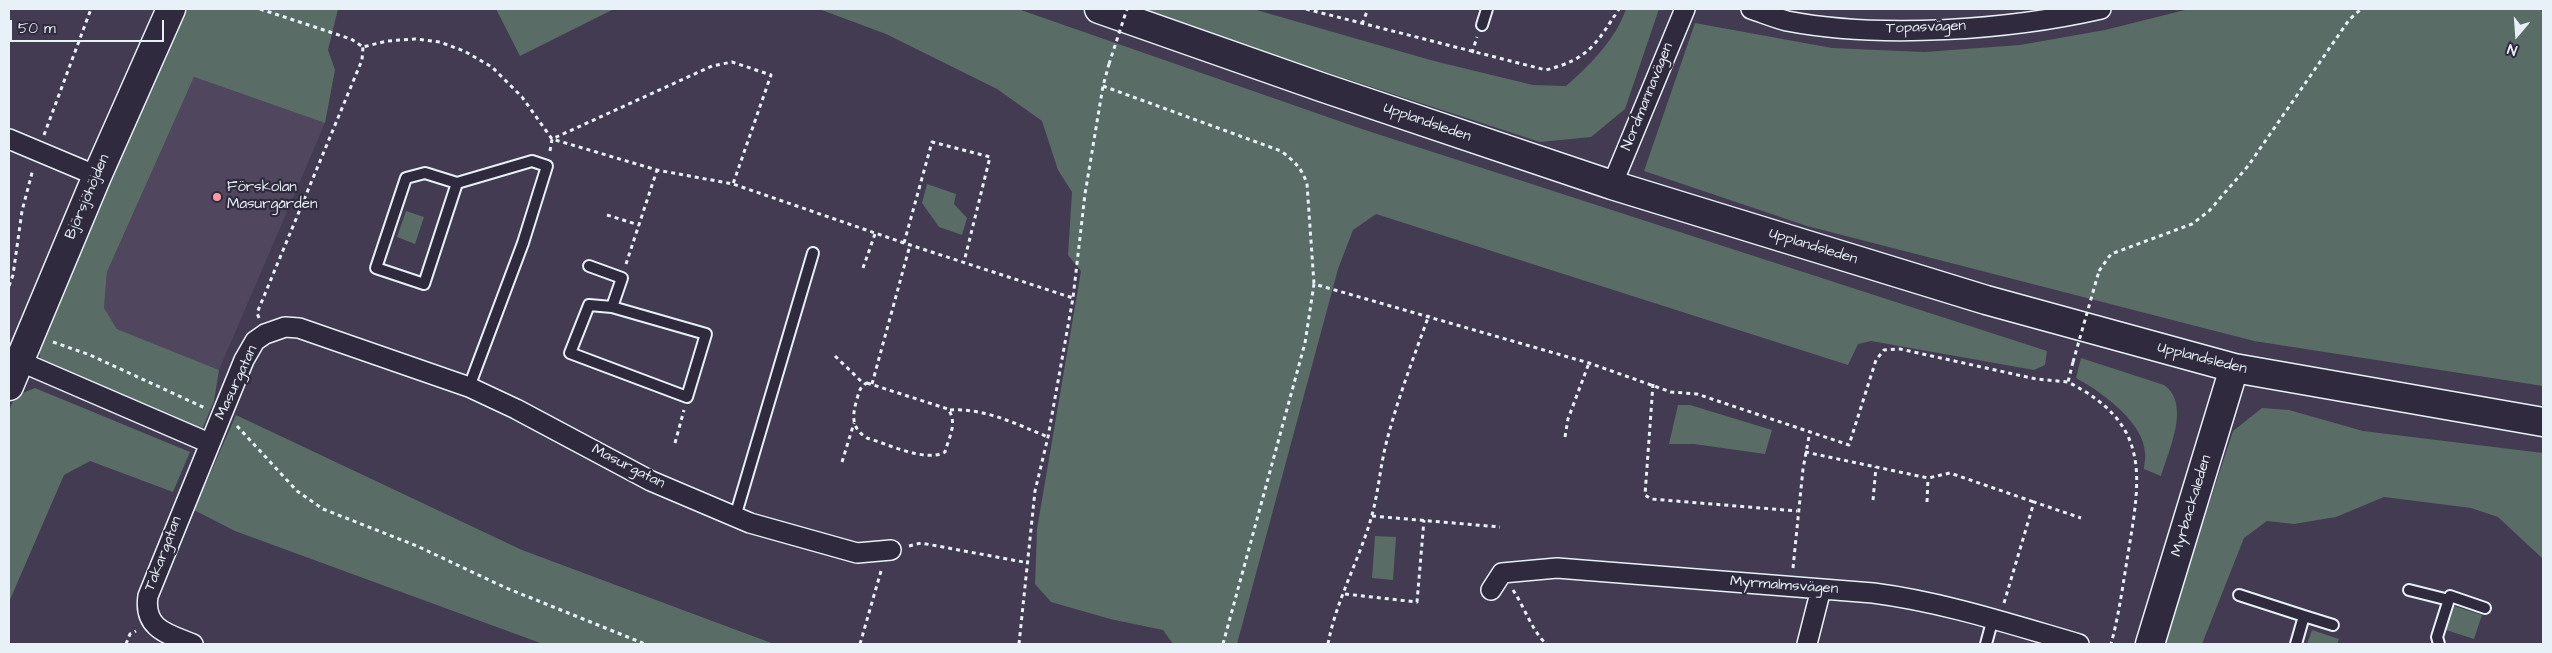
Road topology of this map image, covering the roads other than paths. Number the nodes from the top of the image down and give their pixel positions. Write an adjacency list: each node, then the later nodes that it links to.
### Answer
1 (171, 9): 9 (street, Björsjöhöjden)
2 (1099, 9): 11 (street, Upplandsleden)
3 (1487, 9): 7 (lane)
4 (1685, 9): 11 (street, Nordmannavägen)
5 (1751, 9): 6 (street, Topasvägen)
6 (2102, 9)
7 (1482, 25)
8 (9, 139): 9 (street)
9 (97, 176): 16 (street, Björsjöhöjden)
10 (458, 183): 10 (lane); 17 (lane)
11 (1612, 185): 15 (street, Upplandsleden)
12 (813, 253): 20 (lane)
13 (589, 266): 14 (lane)
14 (612, 307): 14 (lane)
15 (2234, 368): 18 (street, Upplandsleden); 35 (street, Myrbackaleden)
16 (14, 374): 19 (street)
17 (469, 387): 19 (street, Masurgatan); 20 (street, Masurgatan)
18 (2543, 422)
19 (209, 444): 31 (street, Takargatan)
20 (735, 517): 21 (street, Masurgatan)
21 (891, 550)
22 (1821, 589): 23 (street, Myrmalmsvägen); 29 (street, Myrmalmsvägen); 32 (street)
23 (1491, 590)
24 (2410, 590): 26 (lane)
25 (2239, 595): 28 (lane)
26 (2449, 600): 27 (lane); 37 (lane)
27 (2485, 608)
28 (2304, 616): 30 (lane); 36 (lane)
29 (1996, 619): 33 (lane); 34 (street, Myrmalmsvägen)
30 (2333, 625)
31 (193, 644)
32 (1807, 644)
33 (1986, 644)
34 (2079, 644)
35 (2150, 644)
36 (2296, 644)
37 (2439, 644)

